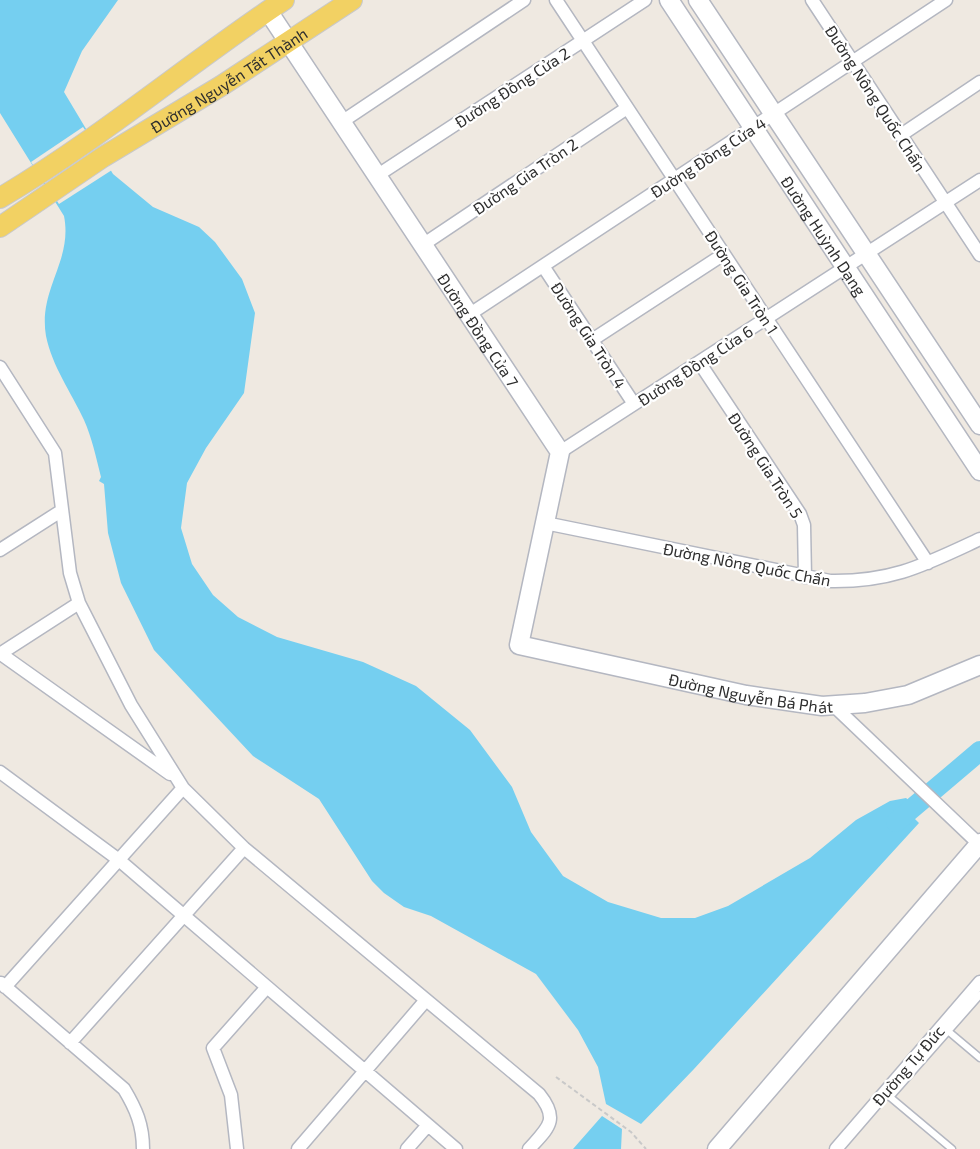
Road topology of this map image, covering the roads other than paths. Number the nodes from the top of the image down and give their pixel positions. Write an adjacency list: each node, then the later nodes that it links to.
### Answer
1 (352, 0): 10 (main road, Đường Nguyễn Tất Thành)
2 (524, 0): 16 (street)
3 (556, 0): 11 (street, Đường Gia Tròn 1)
4 (645, 0): 11 (street, Đường Đồng Cửa 2)
5 (669, 0): 17 (street, Đường Huỳnh Dạng)
6 (698, 0): 15 (street, Đường Huỳnh Dạng)
7 (812, 0): 12 (street, Đường Nông Quốc Chấn)
8 (946, 0): 12 (street, Đường Đồng Cửa 4)
9 (271, 4): 10 (street, Đường Đồng Cửa 7); 22 (main road, Đường Nguyễn Tất Thành)
10 (291, 41): 16 (street, Đường Đồng Cửa 7); 24 (main road, Đường Nguyễn Tất Thành)
11 (582, 41): 14 (street, Đường Gia Tròn 1); 19 (street, Đường Đồng Cửa 2)
12 (853, 62): 15 (street, Đường Đồng Cửa 4); 18 (street, Đường Nông Quốc Chấn)
13 (980, 82): 18 (street)
14 (627, 108): 20 (street, Đường Gia Tròn 1); 25 (street, Đường Gia Tròn 2)
15 (774, 114): 17 (street, Đường Đồng Cửa 4); 27 (street, Đường Huỳnh Dạng)
16 (343, 121): 19 (street, Đường Đồng Cửa 7)
17 (753, 127): 20 (street, Đường Đồng Cửa 4); 30 (street, Đường Huỳnh Dạng)
18 (901, 135): 23 (street, Đường Nông Quốc Chấn)
19 (378, 175): 25 (street, Đường Đồng Cửa 7)
20 (675, 179): 26 (street, Đường Gia Tròn 1); 29 (street, Đường Đồng Cửa 4)
21 (980, 180): 23 (street, Đường Đồng Cửa 6)
22 (0, 198)
23 (944, 203): 27 (street, Đường Đồng Cửa 6); 28 (street, Đường Nông Quốc Chấn)
24 (0, 227)
25 (424, 244): 31 (street, Đường Đồng Cửa 7)
26 (724, 254): 32 (street, Đường Gia Tròn 1); 33 (street)
27 (866, 254): 30 (street, Đường Đồng Cửa 6); 37 (street, Đường Huỳnh Dạng)
28 (980, 255)
29 (543, 266): 31 (street, Đường Đồng Cửa 4); 33 (street, Đường Gia Tròn 4)
30 (845, 267): 32 (street, Đường Đồng Cửa 6); 39 (street, Đường Huỳnh Dạng)
31 (470, 314): 38 (street, Đường Đồng Cửa 7)
32 (766, 318): 34 (street, Đường Đồng Cửa 6); 44 (street, Đường Gia Tròn 1)
33 (592, 340): 36 (street, Đường Gia Tròn 4)
34 (699, 362): 36 (street, Đường Đồng Cửa 6); 45 (street, Đường Gia Tròn 5)
35 (0, 367): 40 (street)
36 (634, 404): 38 (street, Đường Đồng Cửa 6)
37 (980, 425)
38 (560, 452): 41 (street)
39 (980, 471)
40 (61, 511): 43 (street); 46 (street)
41 (545, 523): 45 (street, Đường Nông Quốc Chấn); 49 (street, Đường Nguyễn Bá Phát)
42 (980, 539): 44 (street, Đường Nông Quốc Chấn)
43 (0, 550)
44 (928, 563): 45 (street, Đường Nông Quốc Chấn)
45 (805, 577)
46 (79, 603): 47 (street); 51 (street)
47 (1, 654): 51 (street)
48 (980, 665): 49 (street, Đường Nguyễn Bá Phát)
49 (833, 705): 52 (street)
50 (0, 772): 54 (street)
51 (179, 783): 53 (street); 54 (street)
52 (980, 844): 73 (street)
53 (244, 848): 55 (street); 60 (street)
54 (119, 860): 55 (street); 57 (street)
55 (184, 915): 58 (street); 62 (street)
56 (980, 982): 65 (street, Đường Tự Đức)
57 (3, 985): 62 (street)
58 (267, 987): 64 (street); 68 (street)
59 (980, 995): 61 (lane)
60 (426, 1000): 64 (street); 72 (street)
61 (948, 1031): 63 (lane); 65 (lane)
62 (70, 1042): 67 (street)
63 (980, 1058)
64 (365, 1071): 66 (street); 69 (street)
65 (887, 1094): 74 (street, Đường Tự Đức); 75 (lane)
66 (428, 1125): 70 (street); 71 (street)
67 (143, 1149)
68 (237, 1149)
69 (298, 1149)
70 (406, 1149)
71 (456, 1149)
72 (529, 1149)
73 (717, 1149)
74 (836, 1149)
75 (952, 1149)

